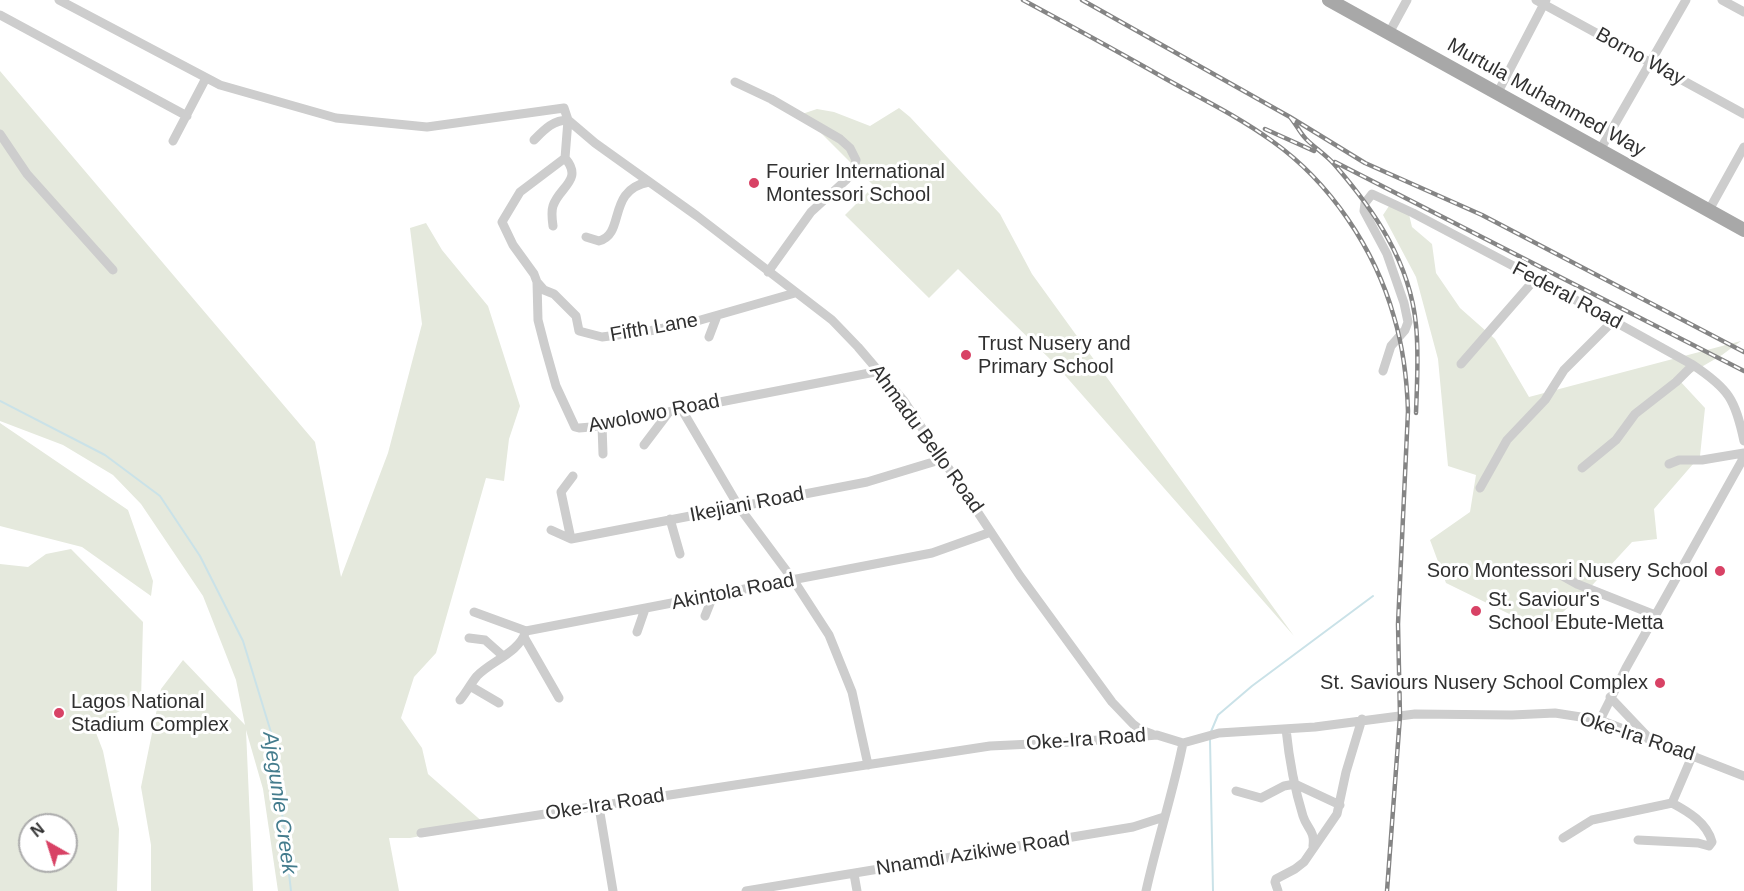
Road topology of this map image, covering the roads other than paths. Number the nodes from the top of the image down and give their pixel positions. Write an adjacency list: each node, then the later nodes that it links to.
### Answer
1 (59, 0): 11 (street)
2 (1329, 0): 9 (main road, Murtula Muhammed Way)
3 (1407, 0): 9 (street)
4 (1686, 0): 10 (street)
5 (1722, 0): 7 (street)
6 (1542, 1): 10 (street, Borno Way); 13 (street)
7 (1744, 12)
8 (0, 15): 15 (street)
9 (1389, 33): 13 (main road, Murtula Muhammed Way)
10 (1650, 62): 14 (street, Borno Way); 21 (street)
11 (206, 78): 15 (street); 16 (street)
12 (735, 82): 29 (street)
13 (1497, 94): 21 (main road, Murtula Muhammed Way)
14 (1744, 114)
15 (186, 116): 19 (street)
16 (568, 120): 18 (street); 22 (street); 23 (street, Ahmadu Bello Road)
17 (0, 135): 28 (street)
18 (534, 140)
19 (173, 141)
20 (1744, 147): 24 (street)
21 (1600, 150): 24 (main road, Murtula Muhammed Way)
22 (565, 158): 25 (street); 31 (street, Awolowo Road)
23 (649, 182): 27 (street); 29 (street, Ahmadu Bello Road)
24 (1709, 210): 26 (main road, Murtula Muhammed Way)
25 (553, 226)
26 (1744, 230)
27 (586, 237)
28 (113, 270)
29 (768, 272): 32 (street, Ahmadu Bello Road)
30 (1536, 278): 34 (street, Federal Road); 36 (street); 39 (street, Federal Road)
31 (537, 282): 33 (street, Fifth Lane); 42 (street, Awolowo Road)
32 (795, 293): 33 (street, Fifth Lane); 38 (street, Ahmadu Bello Road)
33 (717, 316): 35 (street)
34 (1613, 321): 37 (street, Federal Road); 53 (street)
35 (709, 337)
36 (1461, 364)
37 (1693, 365): 43 (street, Federal Road); 49 (street)
38 (880, 371): 40 (street, Awolowo Road); 47 (street, Ahmadu Bello Road)
39 (1383, 371)
40 (682, 410): 41 (street, Awolowo Road); 54 (street)
41 (669, 412): 42 (street, Awolowo Road); 44 (street)
42 (602, 425): 45 (street)
43 (1744, 441)
44 (644, 445)
45 (603, 454)
46 (1744, 455): 48 (street); 52 (street)
47 (943, 459): 54 (street, Ikejiani Road); 57 (street, Ahmadu Bello Road)
48 (1669, 464)
49 (1582, 468)
50 (573, 476): 58 (street)
51 (1744, 479): 52 (street)
52 (1731, 481): 65 (street)
53 (1480, 489)
54 (739, 507): 55 (street, Ikejiani Road); 61 (street)
55 (670, 519): 58 (street, Ikejiani Road); 59 (street)
56 (551, 530): 58 (street)
57 (991, 531): 61 (street, Akintola Road); 79 (street, Ahmadu Bello Road)
58 (571, 538)
59 (680, 554)
60 (1550, 569): 65 (street)
61 (794, 580): 62 (street, Akintola Road); 83 (street)
62 (713, 596): 63 (street, Akintola Road); 66 (street)
63 (645, 609): 67 (street); 68 (street, Akintola Road)
64 (474, 612): 68 (street)
65 (1656, 615): 72 (street)
66 (705, 616)
67 (637, 632)
68 (525, 634): 70 (street); 73 (street)
69 (469, 638): 70 (street)
70 (503, 656): 71 (street)
71 (470, 686): 74 (street); 75 (street)
72 (1610, 697): 77 (street); 80 (street)
73 (559, 698)
74 (460, 700)
75 (499, 703)
76 (1362, 719): 77 (street, Oke-Ira Road); 78 (street, Oke-Ira Road); 88 (street)
77 (1600, 720): 80 (street, Oke-Ira Road)
78 (1286, 729): 81 (street, Oke-Ira Road); 85 (street)
79 (1157, 735): 81 (street, Oke-Ira Road); 83 (street, Oke-Ira Road)
80 (1649, 737): 82 (street, Oke-Ira Road)
81 (1184, 743): 90 (street)
82 (1693, 754): 84 (street, Oke-Ira Road); 87 (street)
83 (868, 765): 89 (street, Oke-Ira Road)
84 (1744, 776)
85 (1295, 784): 86 (street); 88 (street); 94 (street)
86 (1236, 791)
87 (1672, 803): 92 (street); 93 (street)
88 (1340, 805): 94 (street)
89 (599, 807): 91 (street, Oke-Ira Road); 96 (street)
90 (1164, 817): 95 (street, Nnamdi Azikiwe Road); 99 (street)
91 (421, 833)
92 (1563, 838)
93 (1638, 840)
94 (1313, 848): 100 (street)
95 (854, 874): 97 (street, Nnamdi Azikiwe Road); 98 (street)
96 (613, 891)
97 (746, 891)
98 (857, 891)
99 (1146, 891)
100 (1278, 891)

